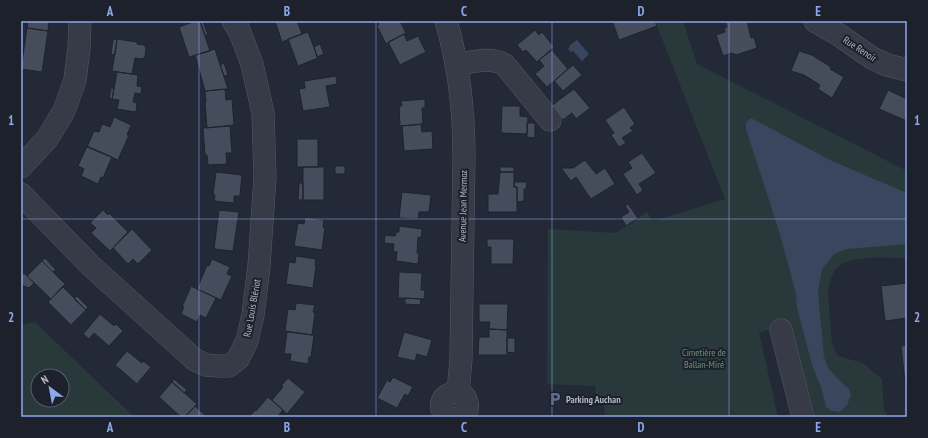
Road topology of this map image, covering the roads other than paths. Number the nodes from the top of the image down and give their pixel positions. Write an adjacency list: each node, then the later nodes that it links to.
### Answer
1 (80, 21): 8 (street)
2 (233, 21): 9 (street, Rue Louis Blériot)
3 (446, 21): 5 (street, Avenue Jean Mermoz)
4 (815, 21): 6 (street, Rue Renoir)
5 (456, 65): 7 (street); 11 (street, Avenue Jean Mermoz)
6 (907, 70)
7 (550, 120)
8 (21, 167)
9 (21, 194)
10 (781, 330): 12 (street)
11 (450, 417)
12 (803, 417)

